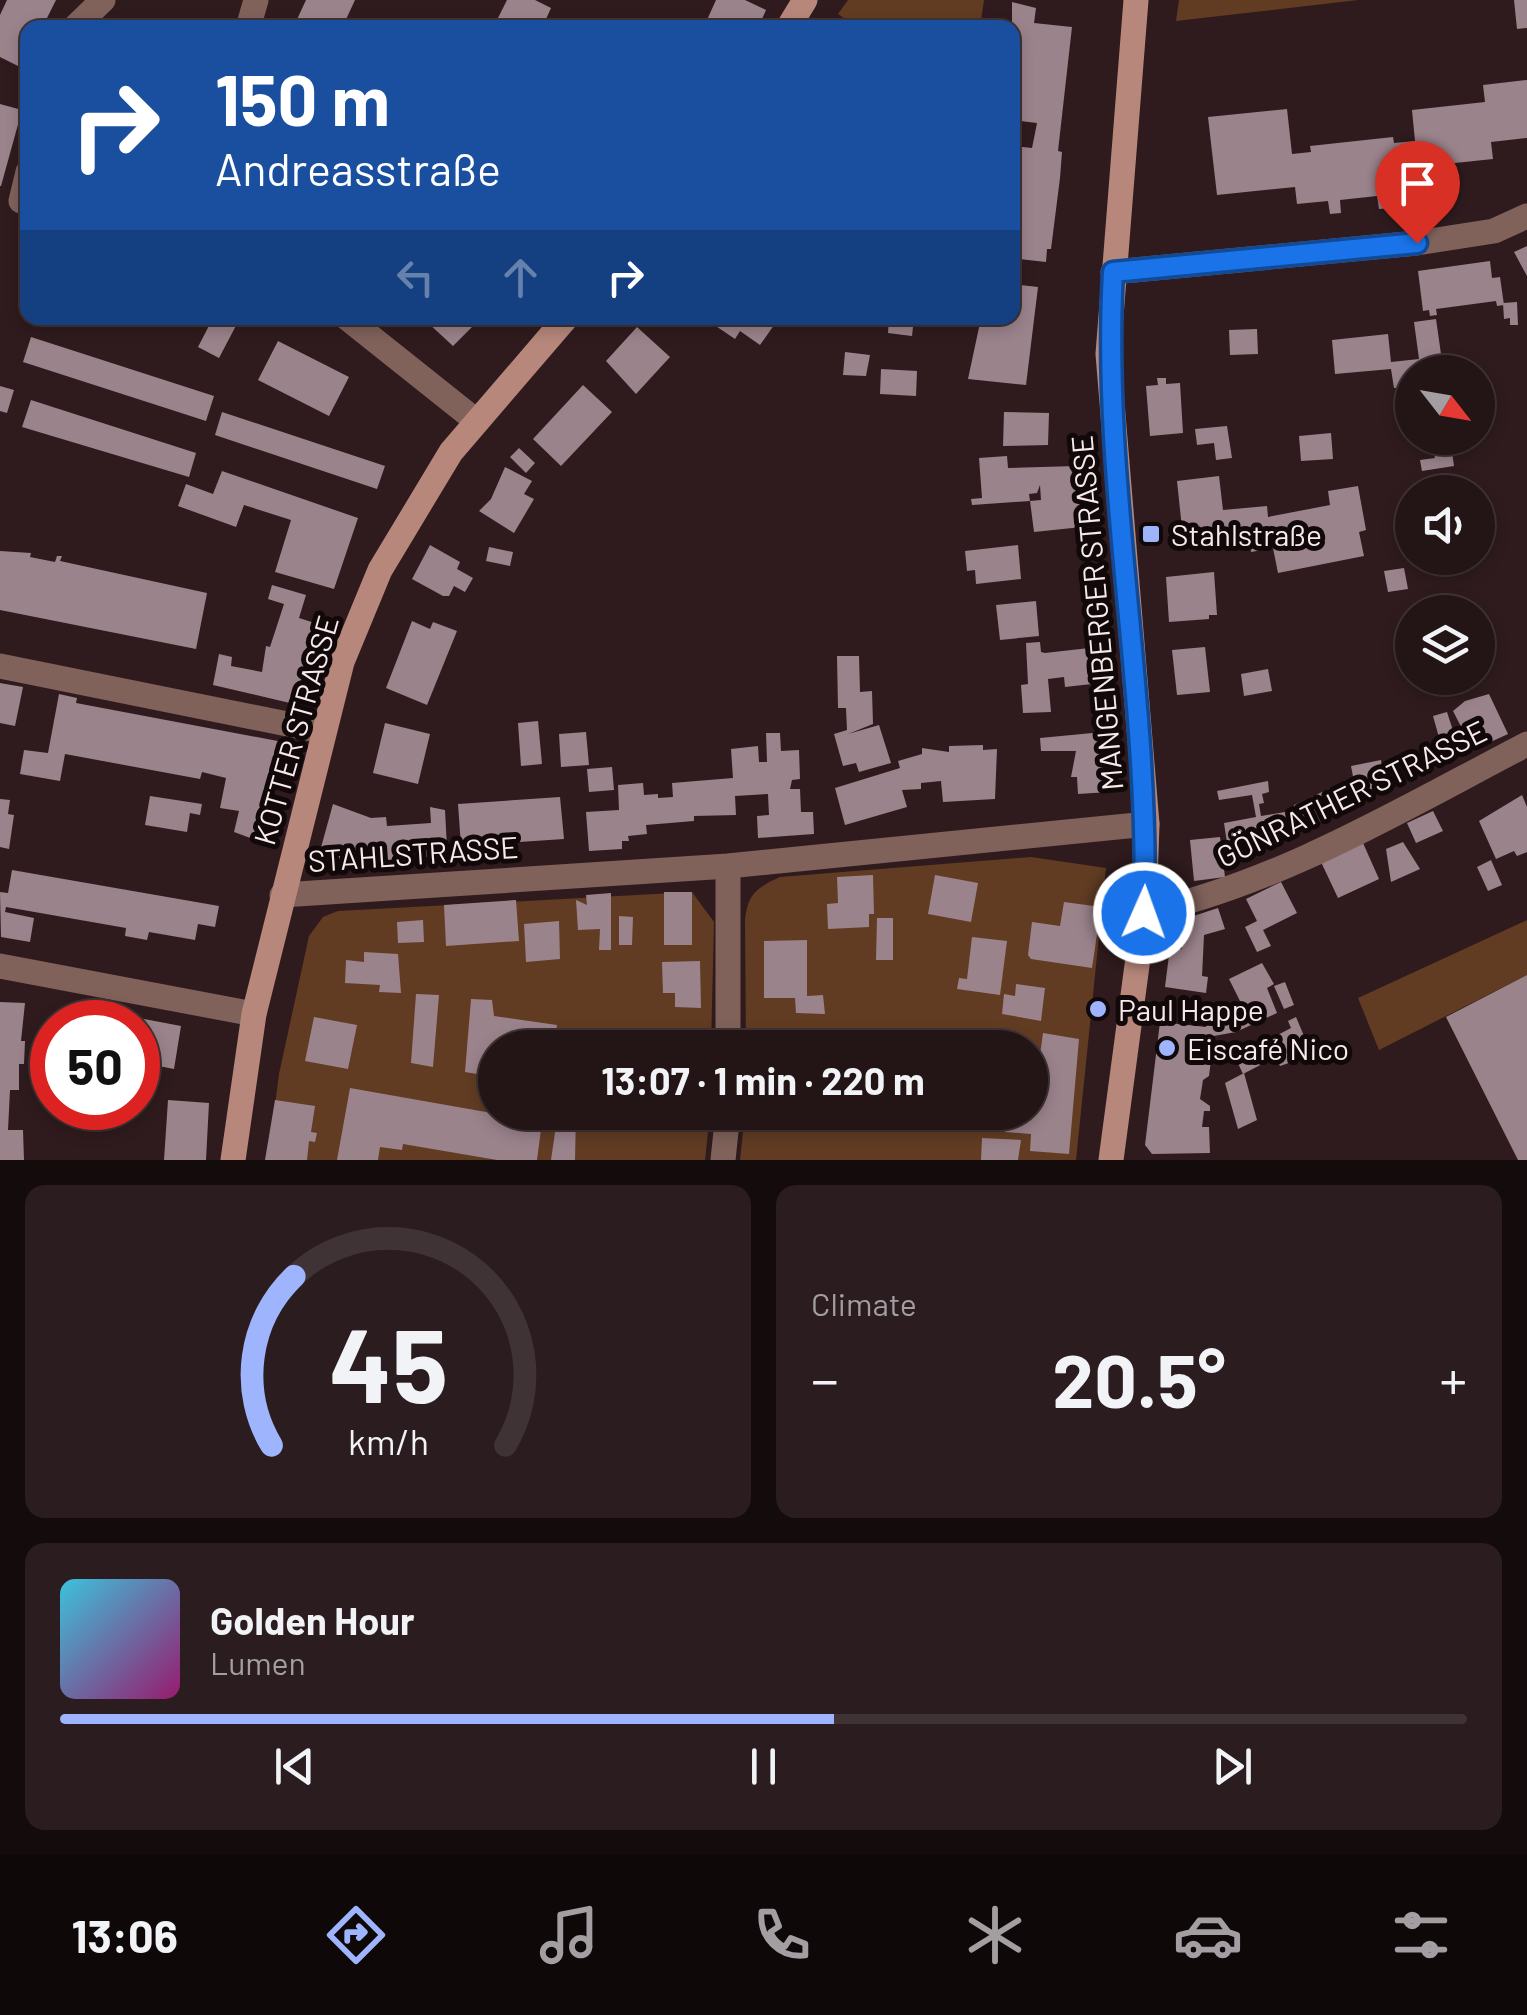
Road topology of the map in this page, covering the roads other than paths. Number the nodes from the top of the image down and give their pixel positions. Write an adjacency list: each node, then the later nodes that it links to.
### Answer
1 (102, 0): 3 (street)
2 (1136, 0): 5 (main road, MANGENBERGER STRASSE)
3 (82, 20)
4 (1527, 216): 5 (street)
5 (1113, 272): 12 (main road, MANGENBERGER STRASSE)
6 (356, 325): 8 (street)
7 (560, 325): 8 (main road, KOTTER STRASSE)
8 (476, 420): 10 (main road, KOTTER STRASSE)
9 (0, 666): 10 (street)
10 (322, 731): 14 (main road, KOTTER STRASSE)
11 (1527, 744): 15 (street, GÖNRATHER STRASSE)
12 (1147, 824): 13 (street, STAHLSTRASSE); 15 (main road, MANGENBERGER STRASSE)
13 (728, 866): 14 (street, STAHLSTRASSE); 18 (street)
14 (282, 894): 17 (main road, KOTTER STRASSE)
15 (1144, 913): 22 (main road, MANGENBERGER STRASSE)
16 (0, 966): 17 (street)
17 (254, 1014): 20 (main road, KOTTER STRASSE)
18 (728, 1030)
19 (726, 1130): 21 (street)
20 (233, 1160)
21 (723, 1160)
22 (1110, 1160)

